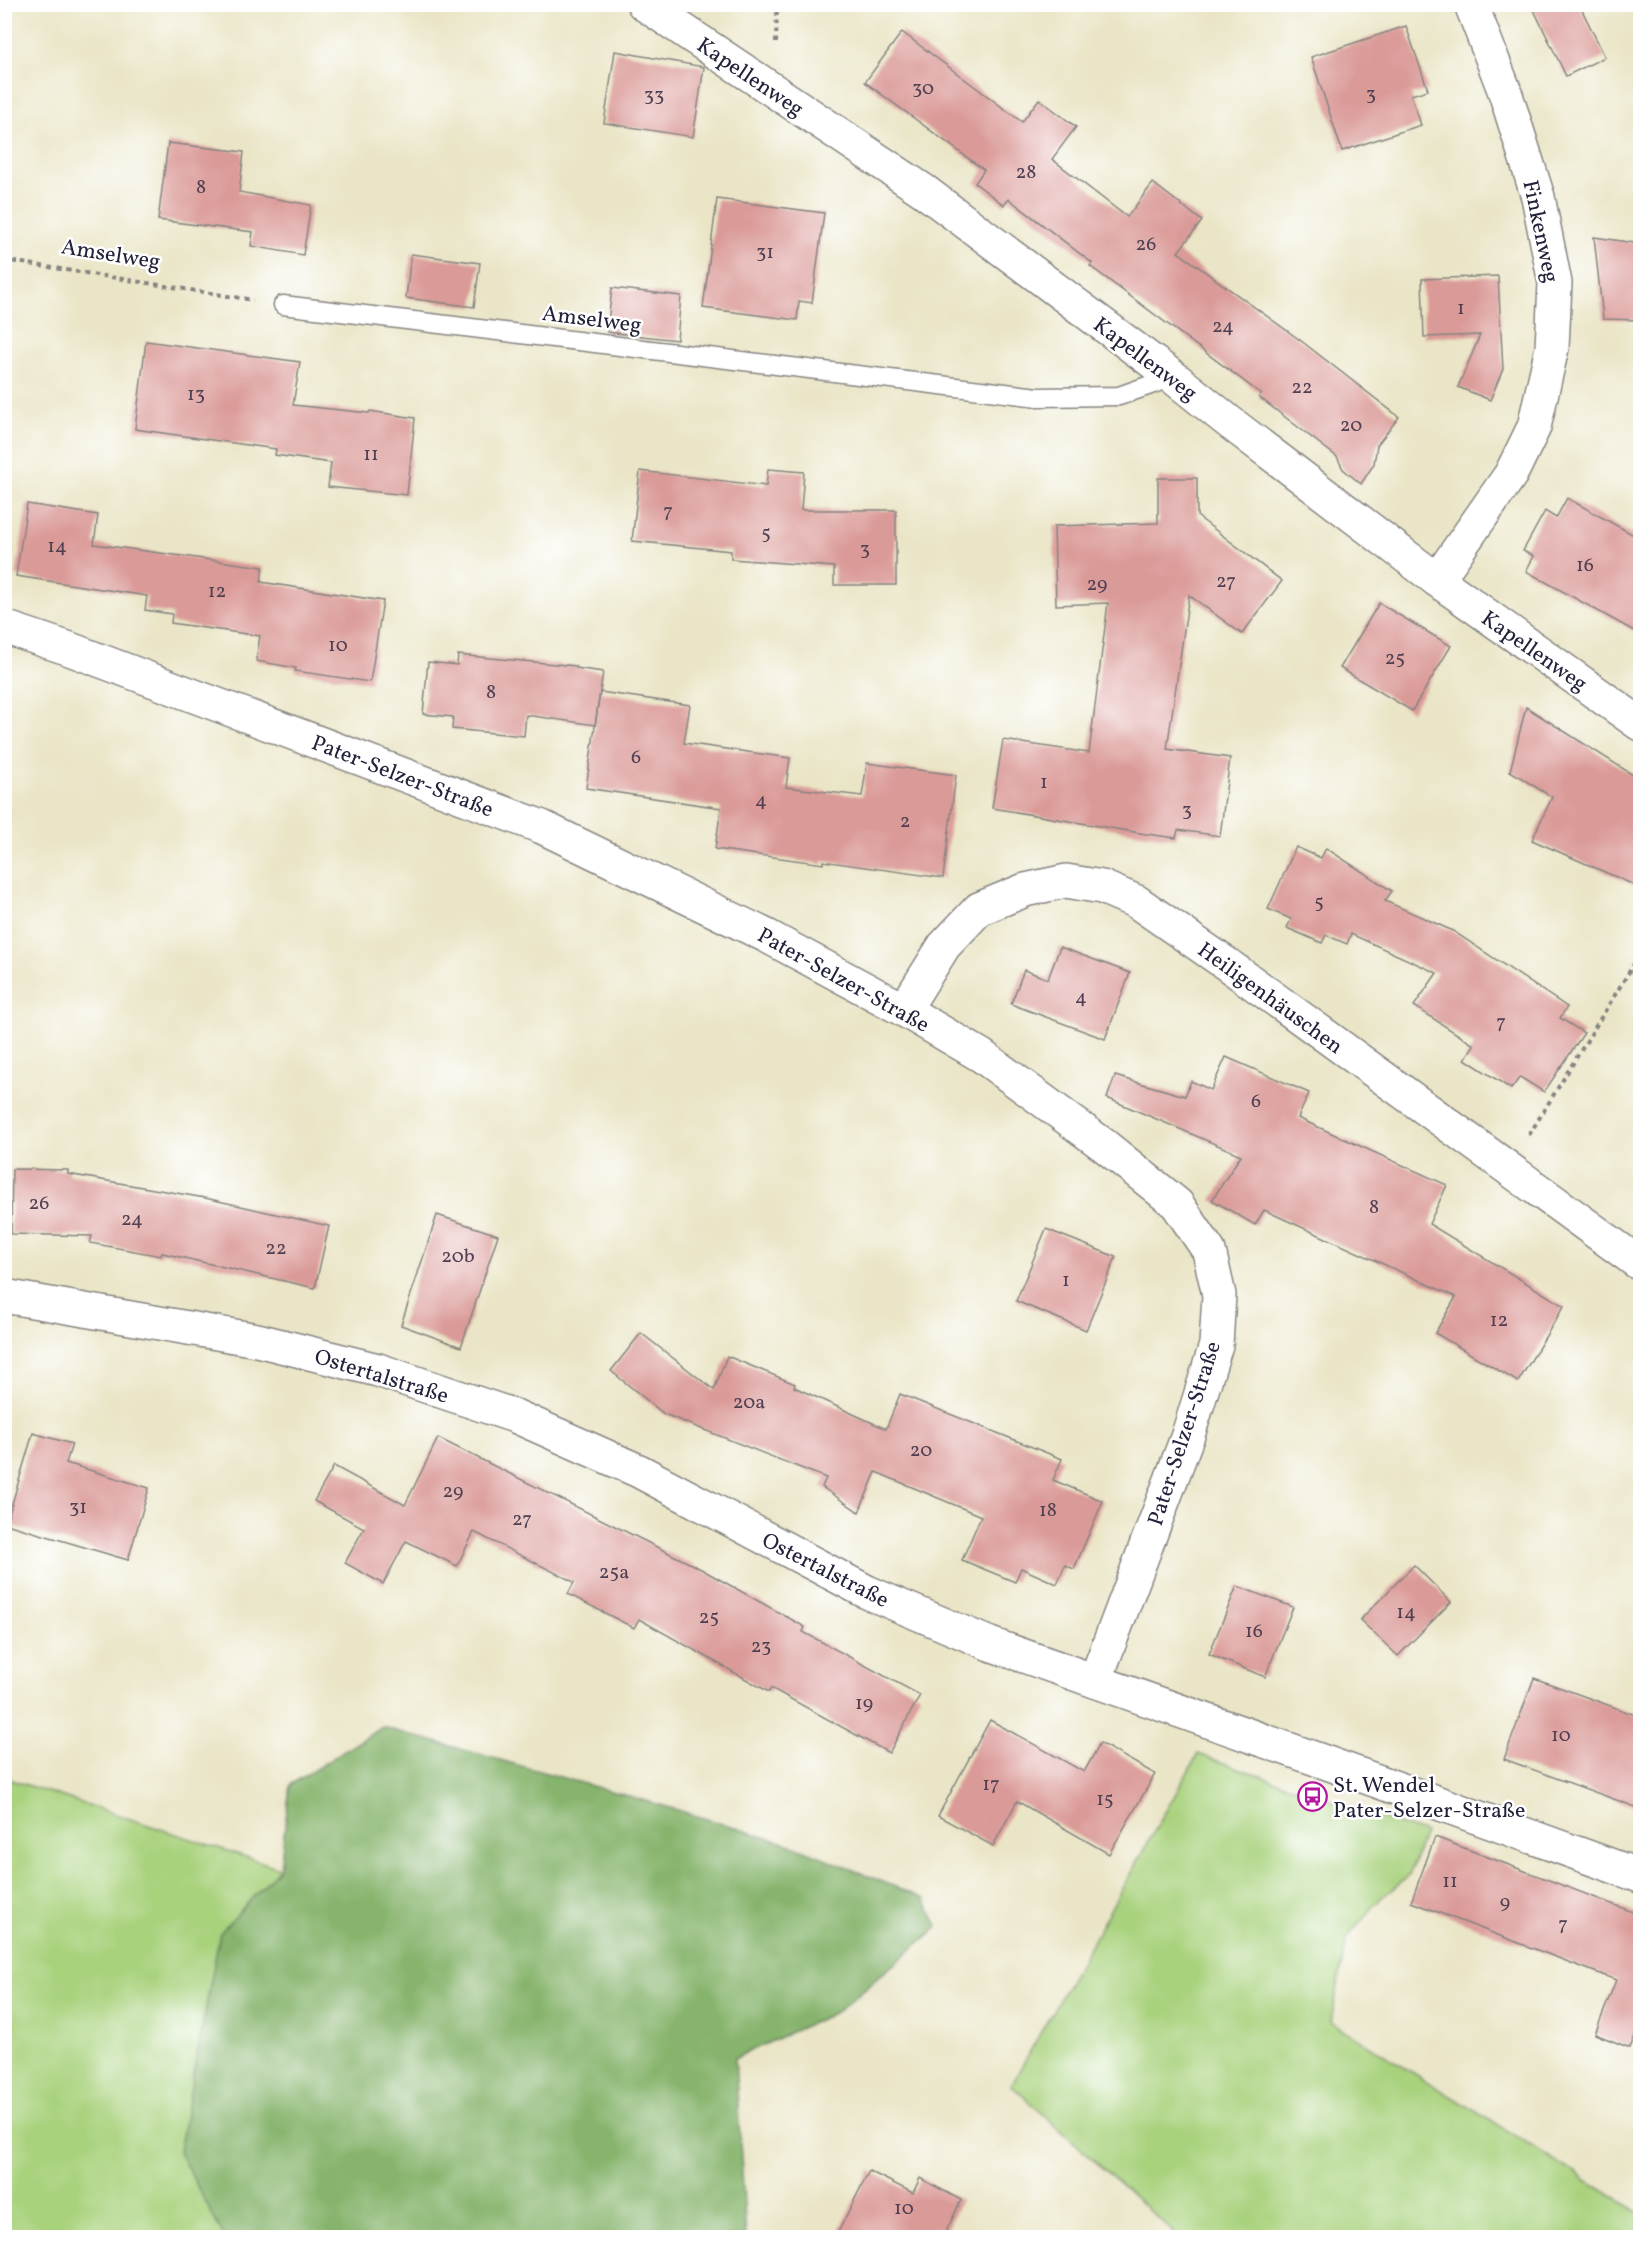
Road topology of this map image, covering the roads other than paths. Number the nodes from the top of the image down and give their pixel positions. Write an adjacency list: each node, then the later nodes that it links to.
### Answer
1 (644, 4): 4 (street, Kapellenweg)
2 (1471, 4): 5 (street, Finkenweg)
3 (283, 305): 4 (lane, Amselweg)
4 (1173, 377): 5 (street, Kapellenweg)
5 (1437, 580): 7 (street, Kapellenweg)
6 (4, 627): 8 (street, Pater-Selzer-Straße)
7 (1641, 724)
8 (904, 1010): 9 (street, Heiligenhäuschen); 11 (street, Pater-Selzer-Straße)
9 (1641, 1264)
10 (4, 1296): 11 (street, Ostertalstraße)
11 (1095, 1681): 12 (street, Ostertalstraße)
12 (1641, 1876)

